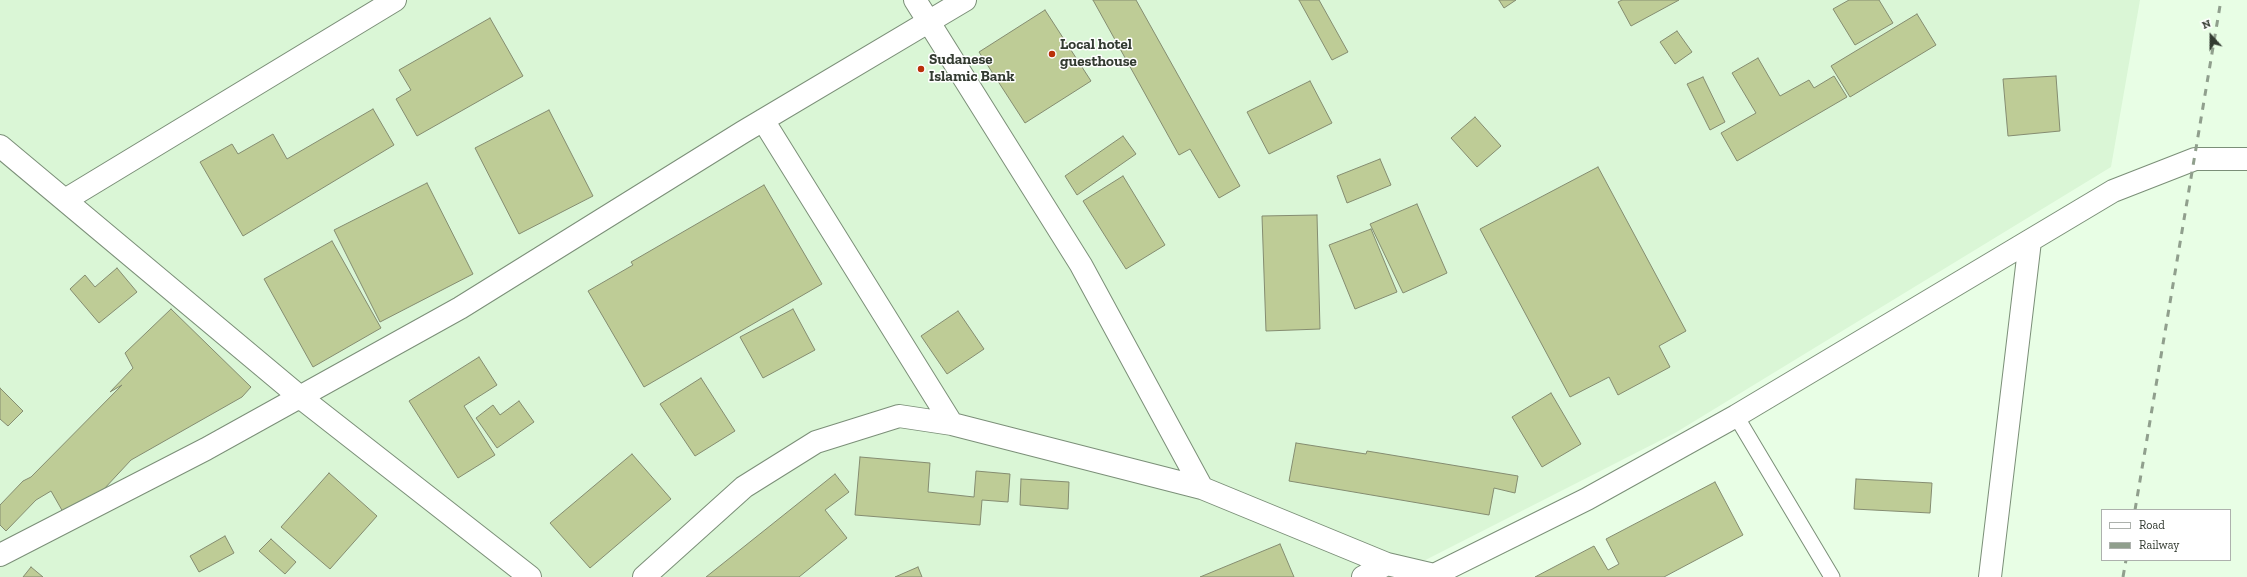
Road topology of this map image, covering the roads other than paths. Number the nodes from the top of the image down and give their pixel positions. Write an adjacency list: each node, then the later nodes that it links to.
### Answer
1 (395, 0): 8 (street)
2 (914, 0): 4 (street)
3 (965, 0): 4 (street)
4 (928, 22): 5 (street); 13 (street)
5 (763, 120): 10 (street); 12 (street)
6 (0, 146): 8 (street)
7 (2247, 159): 9 (street)
8 (65, 200): 10 (street)
9 (2030, 241): 11 (street); 21 (street)
10 (300, 397): 14 (street); 17 (street)
11 (1736, 416): 16 (street); 20 (lane)
12 (952, 424): 13 (street); 18 (street)
13 (1202, 488): 15 (street)
14 (0, 555)
15 (1387, 564): 16 (street); 19 (street)
16 (1434, 576)
17 (530, 577)
18 (644, 577)
19 (1363, 577)
20 (1832, 577)
21 (1990, 577)

